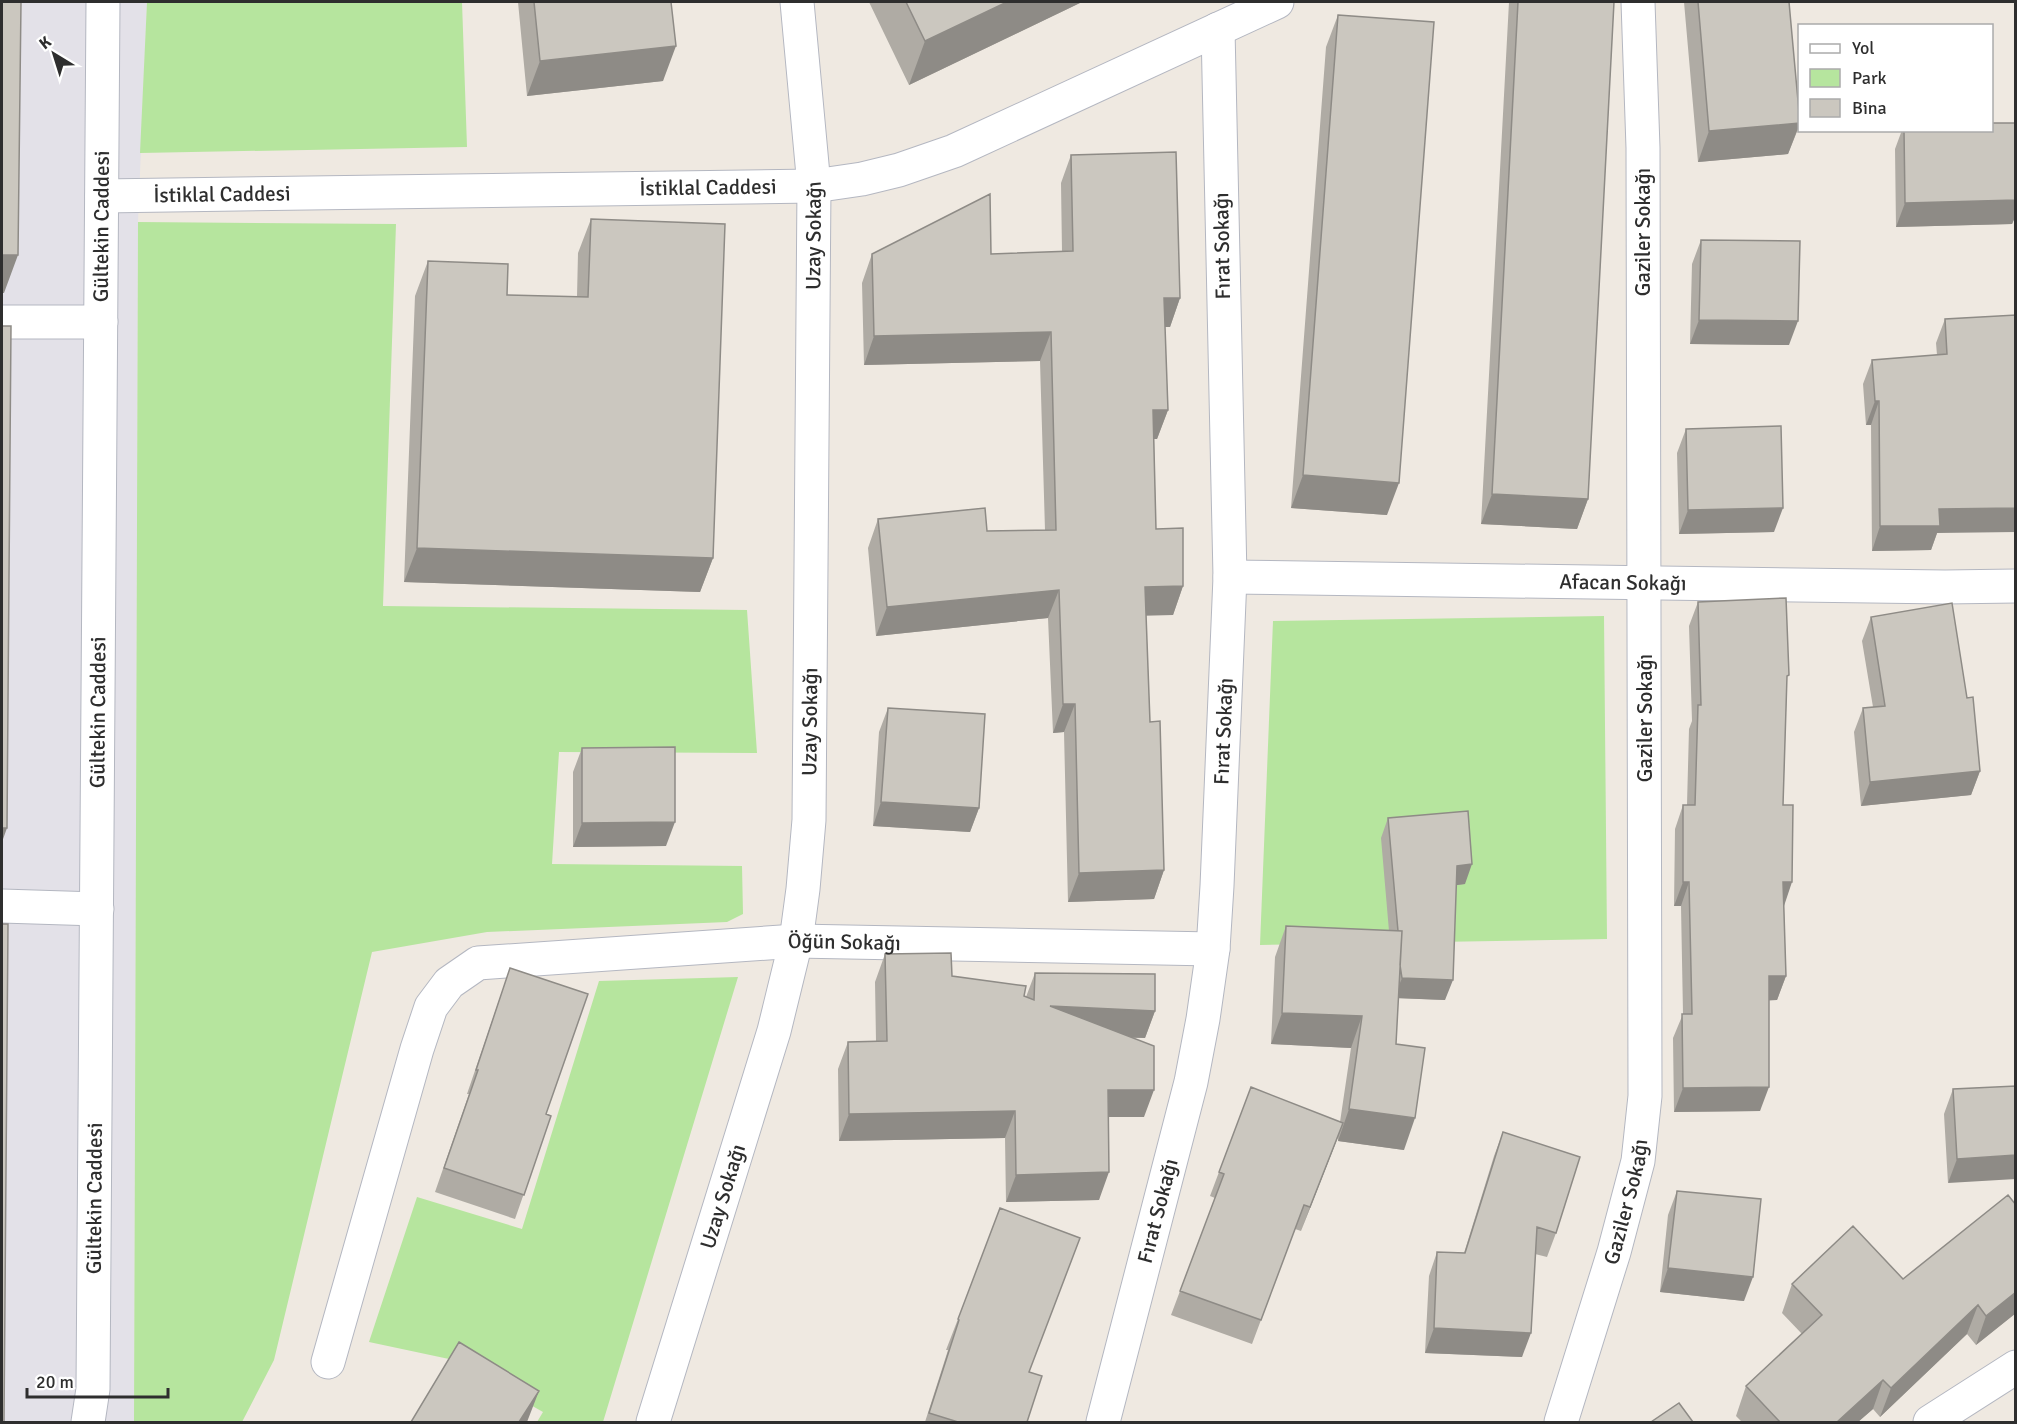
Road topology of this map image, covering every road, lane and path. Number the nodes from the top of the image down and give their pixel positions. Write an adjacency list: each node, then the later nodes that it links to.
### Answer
1 (104, 2): 7 (street, Gültekin Caddesi)
2 (797, 2): 6 (street, Uzay Sokağı)
3 (1277, 2): 5 (street, İstiklal Caddesi)
4 (1638, 2): 11 (street, Gaziler Sokağı)
5 (1218, 29): 6 (street, İstiklal Caddesi); 10 (street, Fırat Sokağı)
6 (814, 186): 7 (street, İstiklal Caddesi); 15 (street, Uzay Sokağı)
7 (102, 196): 9 (street, Gültekin Caddesi)
8 (2, 322): 9 (street)
9 (101, 322): 14 (street, Gültekin Caddesi)
10 (1230, 577): 11 (street, Afacan Sokağı); 16 (street, Fırat Sokağı)
11 (1645, 583): 12 (street, Afacan Sokağı); 22 (street, Gaziler Sokağı)
12 (2016, 586)
13 (2, 906): 14 (street)
14 (97, 909): 19 (street, Gültekin Caddesi)
15 (796, 941): 16 (street, Öğün Sokağı); 17 (street, Öğün Sokağı); 20 (street, Uzay Sokağı)
16 (1213, 949): 21 (street, Fırat Sokağı)
17 (328, 1362)
18 (2016, 1367): 23 (street)
19 (88, 1422)
20 (653, 1422)
21 (1103, 1422)
22 (1561, 1422)
23 (1930, 1422)

